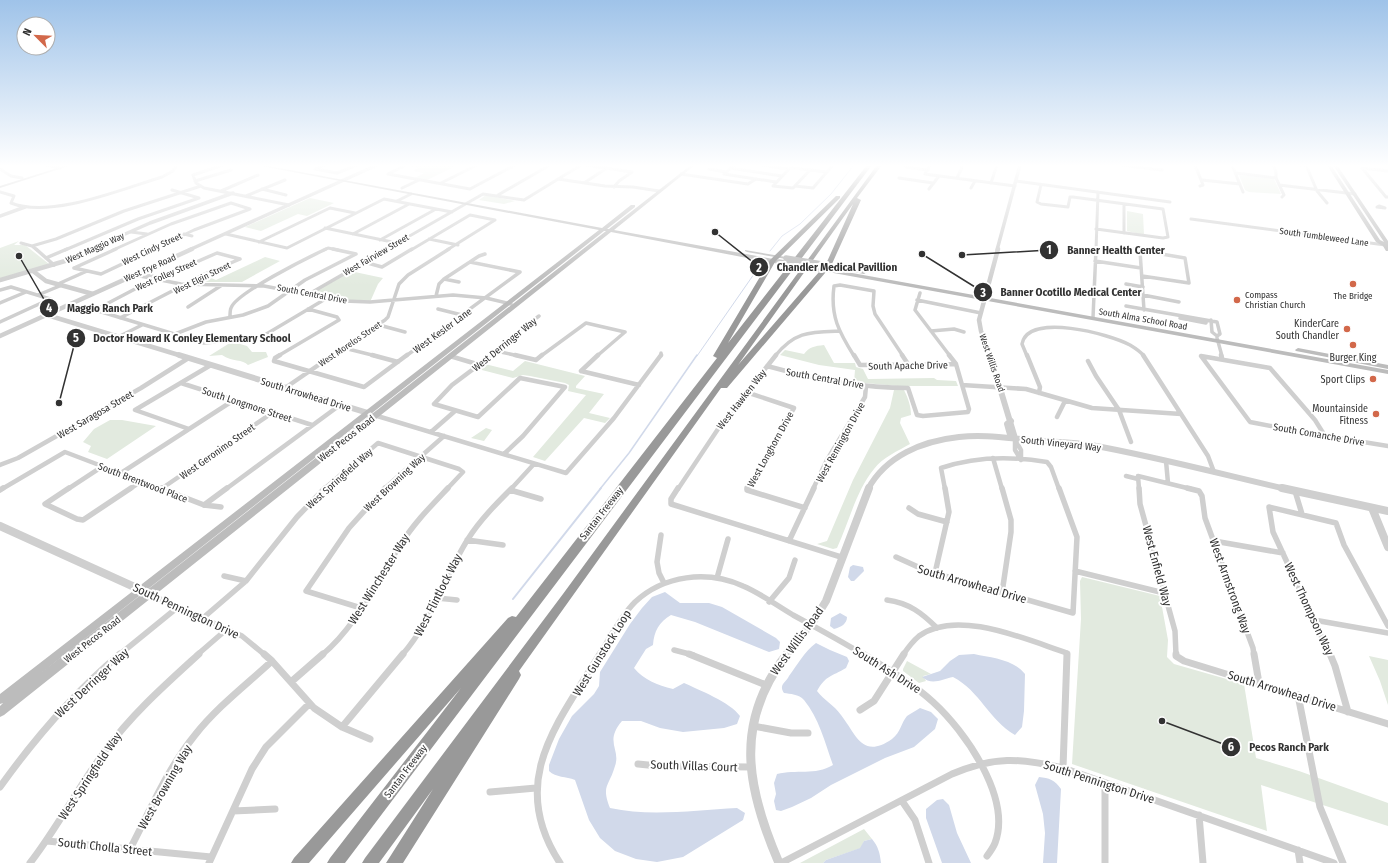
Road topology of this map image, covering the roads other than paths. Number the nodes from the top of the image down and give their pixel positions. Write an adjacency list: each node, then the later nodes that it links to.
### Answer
1 (17, 205): 27 (street)
2 (63, 205): 27 (street)
3 (141, 205): 51 (street)
4 (178, 205): 58 (street)
5 (199, 205): 38 (street, West Maggio Way)
6 (225, 205): 40 (street, West Cindy Street)
7 (238, 205): 33 (street, West Cindy Street)
8 (289, 205): 42 (street, West Frye Road)
9 (371, 205): 30 (street)
10 (408, 205): 43 (street)
11 (417, 205): 28 (street)
12 (463, 205): 29 (street, West Fairview Street)
13 (486, 205): 36 (main road, South Alma School Road)
14 (638, 205): 36 (main road, West Pecos Road)
15 (830, 205): 60 (highway)
16 (838, 205): 157 (highway, Santan Freeway)
17 (850, 205): 171 (highway, Santan Freeway)
18 (856, 205): 65 (highway)
19 (1009, 205): 92 (street, West Willis Road)
20 (1055, 205): 21 (street)
21 (1069, 205)
22 (1097, 205): 37 (street)
23 (1124, 205): 39 (street)
24 (1134, 205): 39 (street)
25 (1355, 205): 52 (main road)
26 (1362, 205): 52 (main road)
27 (25, 208): 31 (street)
28 (436, 209): 29 (street); 46 (street)
29 (452, 212): 49 (street, West Fairview Street)
30 (355, 213): 35 (street); 47 (street)
31 (0, 216)
32 (1191, 219): 52 (street, South Tumbleweed Lane)
33 (222, 220): 34 (street); 41 (street, West Cindy Street)
34 (226, 221)
35 (325, 228): 43 (street); 47 (street)
36 (608, 228): 60 (main road, South Alma School Road); 101 (main road, West Pecos Road)
37 (1096, 228): 39 (street); 61 (street)
38 (131, 232): 40 (street); 64 (street, West Maggio Way)
39 (1124, 233)
40 (147, 234): 68 (street)
41 (184, 234): 44 (street); 54 (street, West Cindy Street)
42 (226, 234): 47 (street); 70 (street, West Frye Road)
43 (352, 234): 46 (street)
44 (192, 236)
45 (429, 239): 50 (street); 50 (street, West Morelos Street); 62 (street)
46 (380, 240): 49 (street)
47 (259, 242)
48 (21, 243): 51 (street)
49 (397, 243): 62 (street, West Fairview Street)
50 (458, 245): 98 (street, West Morelos Street)
51 (32, 246): 58 (street)
52 (1387, 247)
53 (1125, 248): 55 (street)
54 (149, 251): 56 (street); 68 (street, West Cindy Street)
55 (1140, 251): 66 (street); 71 (street)
56 (156, 252)
57 (484, 254): 63 (street)
58 (46, 258): 64 (street)
59 (240, 259): 72 (street, West Folley Street); 78 (street, West Elgin Street)
60 (776, 260): 65 (main road, South Alma School Road, bridge); 65 (main road, South Alma School Road, bridge); 157 (highway)
61 (1095, 260): 66 (street); 112 (street)
62 (364, 262): 89 (street, West Fairview Street)
63 (470, 262): 73 (street); 96 (street, West Kesler Lane)
64 (54, 265): 67 (street, West Maggio Way)
65 (824, 267): 69 (main road, South Alma School Road); 77 (main road, South Alma School Road); 94 (highway)
66 (1141, 268): 71 (street)
67 (33, 271): 74 (street, West Maggio Way); 80 (street)
68 (87, 271): 80 (street)
69 (842, 273): 75 (main road, South Alma School Road); 94 (main road)
70 (138, 274): 72 (street, South Central Drive); 88 (street, West Frye Road)
71 (1142, 276): 83 (street)
72 (156, 279): 78 (street, South Central Drive); 114 (street, West Folley Street)
73 (444, 279): 76 (street); 91 (street)
74 (0, 280)
75 (886, 281): 77 (main road); 92 (main road, South Alma School Road)
76 (459, 282)
77 (914, 282): 92 (main road, South Alma School Road)
78 (187, 284): 81 (street, South Central Drive); 114 (street, West Elgin Street)
79 (1126, 284): 83 (street)
80 (60, 285): 88 (street); 90 (street)
81 (222, 285): 82 (street, South Central Drive); 103 (street)
82 (259, 285): 85 (street, South Central Drive); 85 (street); 113 (street)
83 (1143, 287): 93 (street)
84 (0, 290): 86 (street)
85 (290, 290): 89 (street, South Central Drive); 113 (street)
86 (26, 292): 90 (street); 100 (street)
87 (920, 293): 97 (street)
88 (93, 294): 108 (street, West Frye Road)
89 (309, 294): 95 (street, South Central Drive)
90 (38, 295): 115 (street)
91 (436, 296): 96 (street, South Central Drive); 98 (street, South Central Drive)
92 (985, 296): 107 (street, West Willis Road); 112 (main road, South Alma School Road)
93 (1143, 296): 99 (street); 106 (street)
94 (802, 297): 171 (highway)
95 (327, 298): 98 (street, South Central Drive); 104 (street)
96 (486, 298): 101 (street, South Central Drive); 109 (street, West Kesler Lane)
97 (917, 300): 107 (street); 122 (street)
98 (394, 301): 118 (street, West Morelos Street)
99 (1179, 302)
100 (0, 303)
101 (512, 304): 131 (main road, West Pecos Road); 135 (main road, West Pecos Road)
102 (1126, 306): 106 (street)
103 (188, 308)
104 (308, 309): 129 (street); 146 (street)
105 (438, 309): 109 (street)
106 (1144, 310): 110 (street)
107 (981, 313): 152 (street, West Willis Road)
108 (47, 315): 126 (street, West Frye Road); 127 (street, South Arrowhead Drive)
109 (462, 315): 139 (street, West Kesler Lane)
110 (1171, 315): 116 (street); 116 (street)
111 (539, 316): 133 (street, West Derringer Way)
112 (1093, 316): 128 (main road, South Alma School Road)
113 (230, 317): 125 (street)
114 (120, 318): 117 (street)
115 (0, 322)
116 (1211, 322): 128 (street); 128 (street)
117 (144, 325): 125 (street); 127 (street)
118 (379, 325): 123 (street); 132 (street, West Morelos Street)
119 (1030, 326): 120 (street)
120 (1034, 329): 155 (street); 164 (street)
121 (840, 330): 140 (street, South Apache Drive); 140 (street); 144 (street, West Hawken Way)
122 (931, 331): 124 (street); 141 (street)
123 (405, 332)
124 (964, 332)
125 (176, 334): 130 (street)
126 (0, 336)
127 (119, 337): 137 (street, South Arrowhead Drive)
128 (1218, 339): 136 (street); 145 (main road, South Alma School Road); 147 (main road, South Alma School Road)
129 (251, 340)
130 (215, 342)
131 (459, 342): 135 (main road); 163 (main road, West Pecos Road)
132 (344, 348): 139 (street); 146 (street, West Morelos Street)
133 (496, 351): 143 (street, West Derringer Way); 149 (street)
134 (661, 353): 149 (street)
135 (450, 356): 143 (street); 163 (main road, West Pecos Road)
136 (1222, 358): 170 (street); 170 (street, South Comanche Drive)
137 (187, 359): 142 (street, South Arrowhead Drive); 182 (street, West Saragosa Street)
138 (1088, 360): 160 (street)
139 (398, 362): 146 (street, West Kesler Lane)
140 (908, 364): 141 (street, South Apache Drive)
141 (956, 364): 150 (street)
142 (211, 365): 148 (street, West Saragosa Street); 153 (street, South Arrowhead Drive)
143 (480, 365): 161 (street, West Derringer Way)
144 (767, 366): 151 (street, South Central Drive); 154 (street, West Hawken Way)
145 (1388, 367)
146 (309, 372): 153 (street, West Morelos Street)
147 (1388, 372)
148 (181, 383): 156 (street, South Longmore Street); 167 (street, West Saragosa Street)
149 (640, 385): 181 (street, South Arrowhead Drive)
150 (962, 385): 151 (street, South Central Drive); 152 (street)
151 (866, 386): 197 (street, West Remington Drive)
152 (1000, 387): 155 (street); 172 (street, West Willis Road)
153 (285, 388): 159 (street, South Arrowhead Drive)
154 (746, 392): 197 (street, West Longhorn Drive); 207 (street, West Hawken Way)
155 (1039, 393): 158 (street)
156 (234, 400): 162 (street, South Longmore Street); 167 (street)
157 (688, 401): 216 (highway, Santan Freeway)
158 (1064, 401): 160 (street); 165 (street)
159 (340, 405): 163 (street, South Arrowhead Drive); 166 (street)
160 (1119, 410): 164 (street); 173 (street)
161 (455, 411): 168 (street); 176 (street)
162 (272, 413): 166 (street, South Longmore Street); 190 (street, West Geronimo Street)
163 (372, 414): 168 (street, South Arrowhead Drive); 222 (main road, West Pecos Road)
164 (1181, 414): 184 (street)
165 (1057, 416)
166 (312, 425): 195 (street)
167 (189, 429): 185 (street)
168 (431, 432): 169 (street, South Arrowhead Drive)
169 (444, 436): 176 (street, South Arrowhead Drive); 177 (street, West Browning Way)
170 (1325, 436): 174 (street, South Comanche Drive)
171 (680, 439): 225 (highway, Santan Freeway)
172 (1014, 439): 179 (street, West Willis Road); 180 (street, South Vineyard Way); 212 (street, South Vineyard Way)
173 (1131, 442)
174 (1388, 446)
175 (65, 452): 183 (street, South Brentwood Place); 191 (street, West Saragosa Street)
176 (504, 454): 181 (street, South Arrowhead Drive)
177 (421, 456): 220 (street, West Springfield Way); 231 (street, West Winchester Way); 231 (street, West Browning Way)
178 (993, 458): 179 (street); 202 (street); 223 (street)
179 (1021, 460): 215 (street)
180 (1166, 461): 184 (street, South Vineyard Way); 189 (street)
181 (534, 464): 192 (street, West Flintlock Way)
182 (0, 465)
183 (103, 466): 185 (street, South Brentwood Place); 188 (street)
184 (1214, 472): 193 (street, South Vineyard Way)
185 (121, 473): 188 (street, South Brentwood Place)
186 (1126, 476): 187 (street)
187 (1138, 477): 189 (street); 224 (street, West Enfield Way)
188 (142, 481): 190 (street, South Brentwood Place)
189 (1168, 483): 208 (street, West Armstrong Way)
190 (161, 489): 195 (street, South Brentwood Place)
191 (0, 490)
192 (510, 490): 194 (street); 206 (street, West Flintlock Way)
193 (1296, 491): 199 (street, South Vineyard Way); 201 (street)
194 (541, 499)
195 (204, 505): 196 (street, South Brentwood Place)
196 (221, 507)
197 (805, 508): 207 (street, West Remington Drive)
198 (910, 508): 202 (street)
199 (1372, 508): 200 (street, South Vineyard Way); 210 (street)
200 (1388, 510)
201 (1302, 514): 211 (street, West Thompson Way); 235 (street)
202 (947, 522): 217 (street)
203 (0, 526): 222 (street, South Pennington Drive)
204 (661, 535): 221 (street)
205 (728, 539): 219 (street)
206 (467, 540): 209 (street); 226 (street, West Flintlock Way)
207 (789, 541): 212 (street)
208 (1214, 541): 211 (street); 244 (street, West Armstrong Way)
209 (503, 546)
210 (1388, 547)
211 (1282, 552): 233 (street, West Thompson Way)
212 (841, 557): 234 (street, West Willis Road)
213 (896, 557): 217 (street, South Arrowhead Drive)
214 (795, 560): 229 (street)
215 (1075, 571): 223 (street, South Arrowhead Drive); 224 (street)
216 (556, 572): 275 (highway); 276 (highway, Santan Freeway)
217 (935, 573): 223 (street, South Arrowhead Drive)
218 (224, 576): 220 (street)
219 (717, 578): 221 (street, West Gunstock Loop); 229 (street, West Gunstock Loop)
220 (246, 581): 232 (street, West Springfield Way)
221 (664, 583): 263 (street, West Gunstock Loop)
222 (146, 592): 230 (street, South Pennington Drive); 247 (main road, West Pecos Road); 250 (main road, West Pecos Road)
223 (1002, 593)
224 (1164, 593): 240 (street, West Enfield Way)
225 (567, 597): 277 (highway, Santan Freeway); 278 (highway)
226 (437, 598): 227 (street); 254 (street, West Flintlock Way)
227 (456, 600)
228 (887, 600): 236 (street)
229 (769, 602): 234 (street, West Gunstock Loop)
230 (178, 607): 232 (street, South Pennington Drive); 262 (street, West Derringer Way)
231 (361, 608): 243 (street, West Winchester Way)
232 (203, 618): 237 (street, South Pennington Drive)
233 (1314, 620): 238 (street); 251 (street, West Thompson Way)
234 (812, 625): 242 (street, South Ash Drive); 245 (street, West Willis Road)
235 (1388, 626)
236 (937, 628): 242 (street); 260 (street)
237 (227, 629): 241 (street, South Pennington Drive); 269 (street, West Springfield Way)
238 (1388, 633)
239 (674, 650): 245 (street)
240 (1176, 656): 244 (street, South Arrowhead Drive)
241 (272, 661): 243 (street, South Pennington Drive); 270 (street, West Browning Way)
242 (893, 672): 249 (street); 257 (street, South Ash Drive)
243 (291, 682): 248 (street, South Pennington Drive)
244 (1259, 683): 246 (street, South Arrowhead Drive)
245 (766, 685): 253 (street, West Willis Road)
246 (1298, 694): 251 (street, South Arrowhead Drive); 286 (street)
247 (0, 700)
248 (309, 704): 254 (street, South Pennington Drive); 267 (street)
249 (860, 710)
250 (0, 712)
251 (1348, 712): 252 (street, South Arrowhead Drive)
252 (1388, 724)
253 (753, 726): 255 (street); 259 (street, West Willis Road)
254 (342, 727): 256 (street, South Pennington Drive)
255 (808, 734)
256 (370, 740)
257 (982, 763): 260 (street, South Pennington Drive); 265 (street, South Pennington Drive); 272 (street, South Ash Drive)
258 (638, 764): 259 (street, South Villas Court)
259 (750, 767): 280 (street, West Willis Road)
260 (1063, 768): 261 (street, South Pennington Drive)
261 (1105, 782): 268 (street, South Pennington Drive); 282 (street)
262 (0, 787)
263 (536, 788): 264 (street); 279 (street, West Gunstock Loop)
264 (490, 792)
265 (902, 801): 280 (street, South Pennington Drive); 281 (street)
266 (275, 810): 267 (street)
267 (233, 811): 273 (street)
268 (1200, 815): 271 (street, South Pennington Drive); 283 (street)
269 (47, 841): 270 (street, South Cholla Street); 274 (street, West Springfield Way)
270 (130, 849): 273 (street, South Cholla Street)
271 (1298, 850): 284 (street); 285 (street, South Pennington Drive)
272 (987, 856)
273 (210, 860)
274 (30, 863)
275 (299, 863)
276 (335, 863)
277 (370, 863)
278 (394, 863)
279 (560, 863)
280 (780, 863)
281 (929, 863)
282 (1106, 863)
283 (1204, 863)
284 (1300, 863)
285 (1334, 863)
286 (1343, 863)

